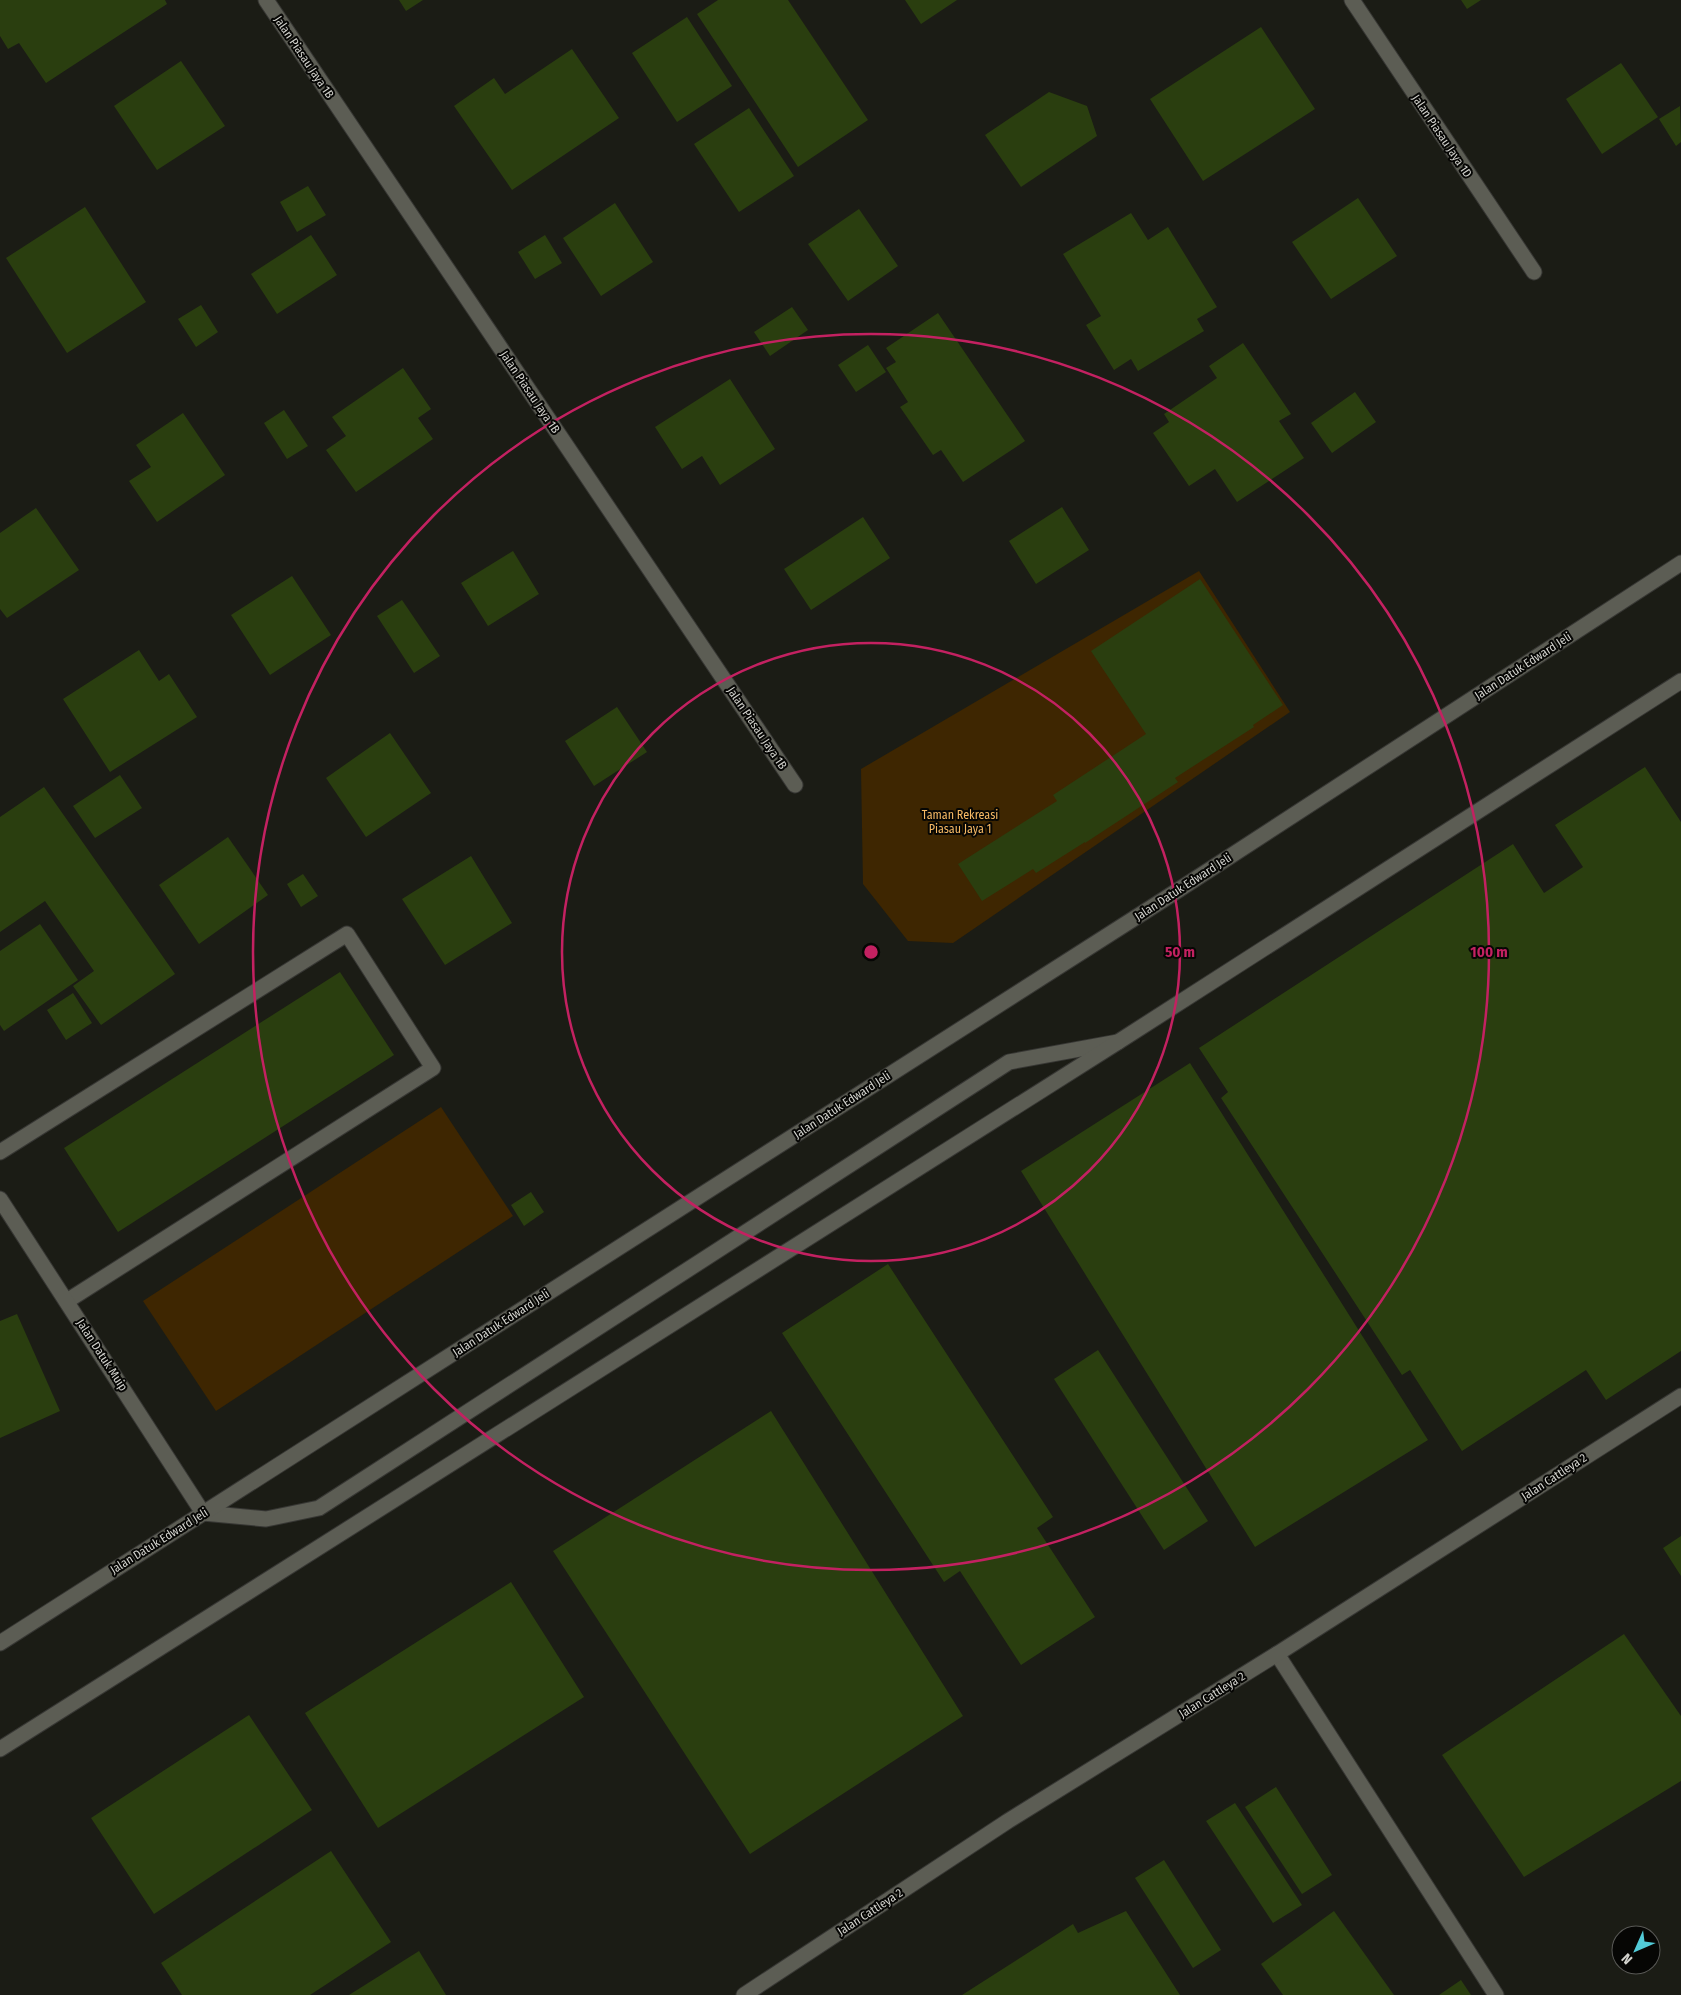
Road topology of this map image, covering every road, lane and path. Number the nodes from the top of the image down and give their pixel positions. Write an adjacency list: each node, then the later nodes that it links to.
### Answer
1 (266, 0): 6 (street, Jalan Piasau Jaya 1B)
2 (1352, 0): 3 (street, Jalan Piasau Jaya 1D)
3 (1534, 272)
4 (1681, 563): 12 (street, Jalan Datuk Edward Jeli)
5 (1681, 681): 7 (street)
6 (795, 784)
7 (1118, 1042): 12 (street); 15 (street)
8 (0, 1152): 10 (street)
9 (0, 1198): 10 (street, Jalan Datuk Muip)
10 (68, 1301): 12 (street, Jalan Datuk Muip)
11 (1681, 1396): 14 (street, Jalan Cattleya 2)
12 (204, 1513): 13 (street, Jalan Datuk Edward Jeli)
13 (0, 1643)
14 (1277, 1654): 16 (street, Jalan Cattleya 2); 17 (street)
15 (0, 1750)
16 (744, 1995)
17 (1496, 1995)

